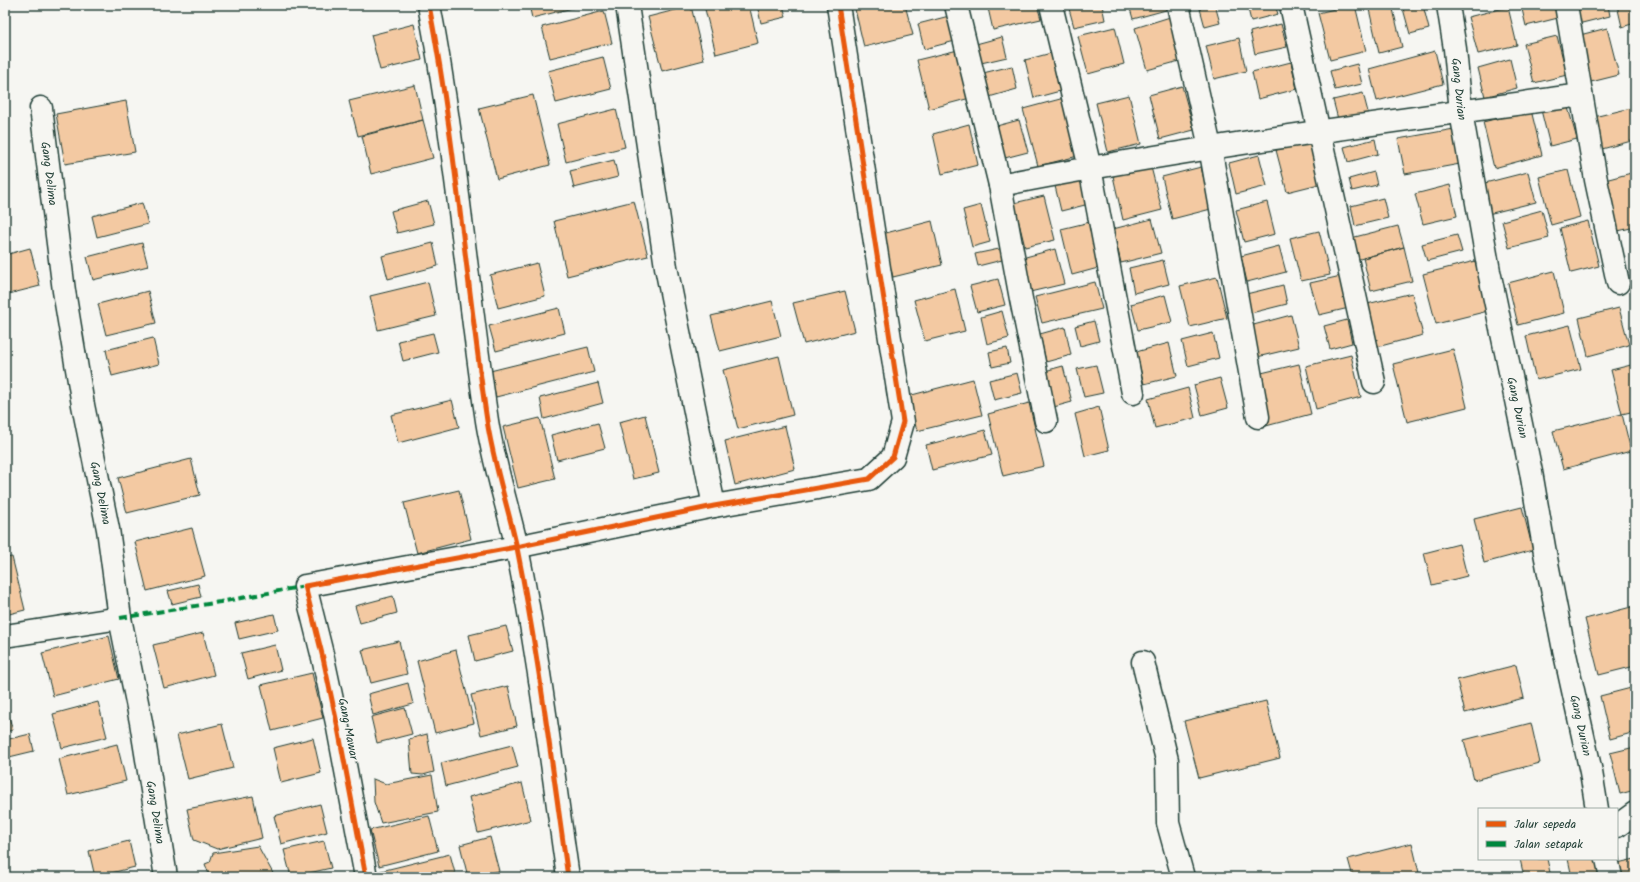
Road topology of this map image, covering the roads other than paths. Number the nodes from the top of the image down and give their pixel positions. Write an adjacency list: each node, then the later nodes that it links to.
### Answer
1 (429, 5): 23 (street)
2 (627, 5): 22 (street)
3 (838, 5): 22 (street)
4 (956, 5): 16 (street)
5 (1051, 5): 15 (street)
6 (1178, 5): 14 (street)
7 (1291, 5): 13 (street)
8 (1448, 5): 12 (street, Gang Durian)
9 (1566, 5): 10 (street)
10 (1581, 95): 12 (street); 17 (street)
11 (41, 108): 24 (street, Gang Delima)
12 (1461, 112): 13 (street); 27 (street, Gang Durian)
13 (1320, 132): 14 (street); 18 (street)
14 (1210, 147): 15 (street); 20 (street)
15 (1090, 168): 16 (street); 19 (street)
16 (1000, 185): 21 (street)
17 (1618, 283)
18 (1374, 382)
19 (1133, 393)
20 (1258, 417)
21 (1046, 421)
22 (714, 506): 23 (street)
23 (516, 547): 32 (street, Gang Mawar); 33 (street)
24 (120, 618): 25 (street); 31 (street, Gang Delima)
25 (5, 636)
26 (1143, 662): 34 (street)
27 (1597, 808)
28 (1635, 813): 29 (street)
29 (1618, 825)
30 (1607, 860): 35 (street)
31 (166, 877)
32 (366, 877)
33 (568, 877)
34 (1183, 877)
35 (1611, 877)

